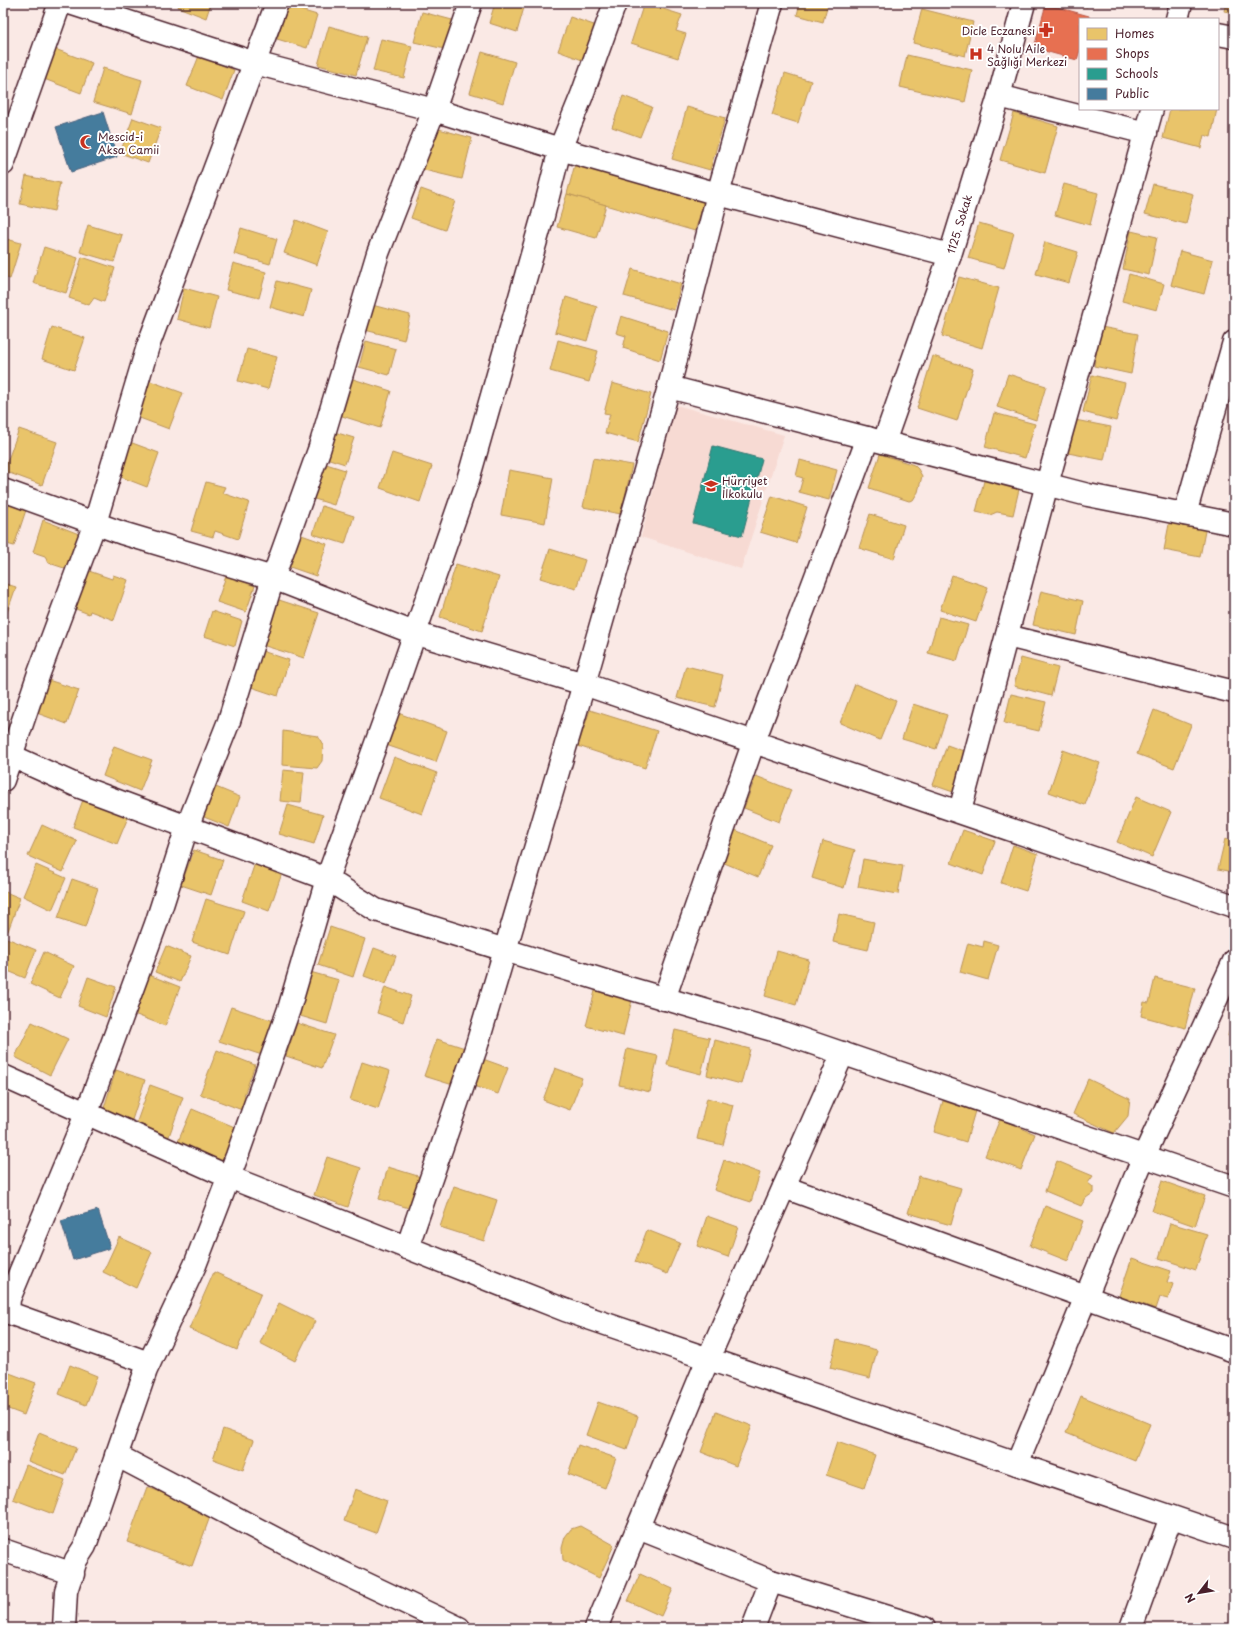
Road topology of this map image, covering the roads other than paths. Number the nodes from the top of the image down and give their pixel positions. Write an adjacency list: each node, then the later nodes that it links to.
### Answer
1 (60, 3): 18 (street)
2 (70, 3): 12 (street)
3 (277, 3): 12 (street)
4 (471, 3): 14 (street)
5 (615, 3): 17 (street)
6 (772, 3): 19 (street)
7 (1023, 3): 13 (street, 1125. Sokak)
8 (1181, 3): 9 (street)
9 (1177, 18)
10 (1219, 34): 11 (street)
11 (1234, 37)
12 (255, 63): 14 (street); 27 (street)
13 (999, 96): 16 (street); 20 (street, 1125. Sokak)
14 (434, 110): 17 (street); 29 (street)
15 (1152, 110): 16 (street)
16 (1146, 133): 24 (street)
17 (560, 149): 19 (street); 30 (street)
18 (3, 164)
19 (718, 194): 20 (street); 22 (street)
20 (950, 255): 23 (street, 1125. Sokak)
21 (1234, 342): 26 (street)
22 (669, 387): 23 (street); 32 (street)
23 (876, 440): 24 (street); 34 (street, 1125. Sokak)
24 (1047, 484): 26 (street); 31 (street)
25 (3, 490): 27 (street)
26 (1185, 514): 28 (street)
27 (96, 523): 29 (street); 35 (street)
28 (1234, 524)
29 (273, 578): 30 (street); 38 (street)
30 (414, 633): 32 (street); 39 (street)
31 (1006, 636): 33 (street); 37 (street)
32 (584, 684): 34 (street); 41 (street)
33 (1234, 692)
34 (754, 741): 37 (street); 43 (street, 1125. Sokak)
35 (7, 754): 36 (street); 38 (street)
36 (3, 780)
37 (960, 811): 40 (street)
38 (187, 827): 39 (street); 46 (street)
39 (327, 879): 41 (street); 48 (street)
40 (1234, 906)
41 (506, 950): 43 (street); 51 (street)
42 (1234, 961): 47 (street)
43 (664, 999): 44 (street)
44 (843, 1053): 47 (street); 49 (street)
45 (3, 1076): 46 (street)
46 (87, 1112): 48 (street); 55 (street)
47 (1144, 1156): 50 (street); 52 (street)
48 (229, 1177): 51 (street); 55 (street)
49 (784, 1187): 52 (street); 54 (street)
50 (1234, 1187)
51 (407, 1248): 54 (street)
52 (1085, 1298): 53 (street); 57 (street)
53 (1234, 1352)
54 (708, 1359): 57 (street); 59 (street)
55 (149, 1363): 56 (street)
56 (116, 1455): 62 (street); 65 (street)
57 (1017, 1464): 58 (street)
58 (1171, 1517): 60 (street); 69 (street)
59 (638, 1528): 63 (street); 66 (street)
60 (1234, 1538)
61 (3, 1550): 62 (street)
62 (73, 1574): 64 (street)
63 (771, 1581): 67 (street); 68 (street)
64 (64, 1628)
65 (459, 1628)
66 (596, 1628)
67 (754, 1628)
68 (924, 1628)
69 (1131, 1628)

